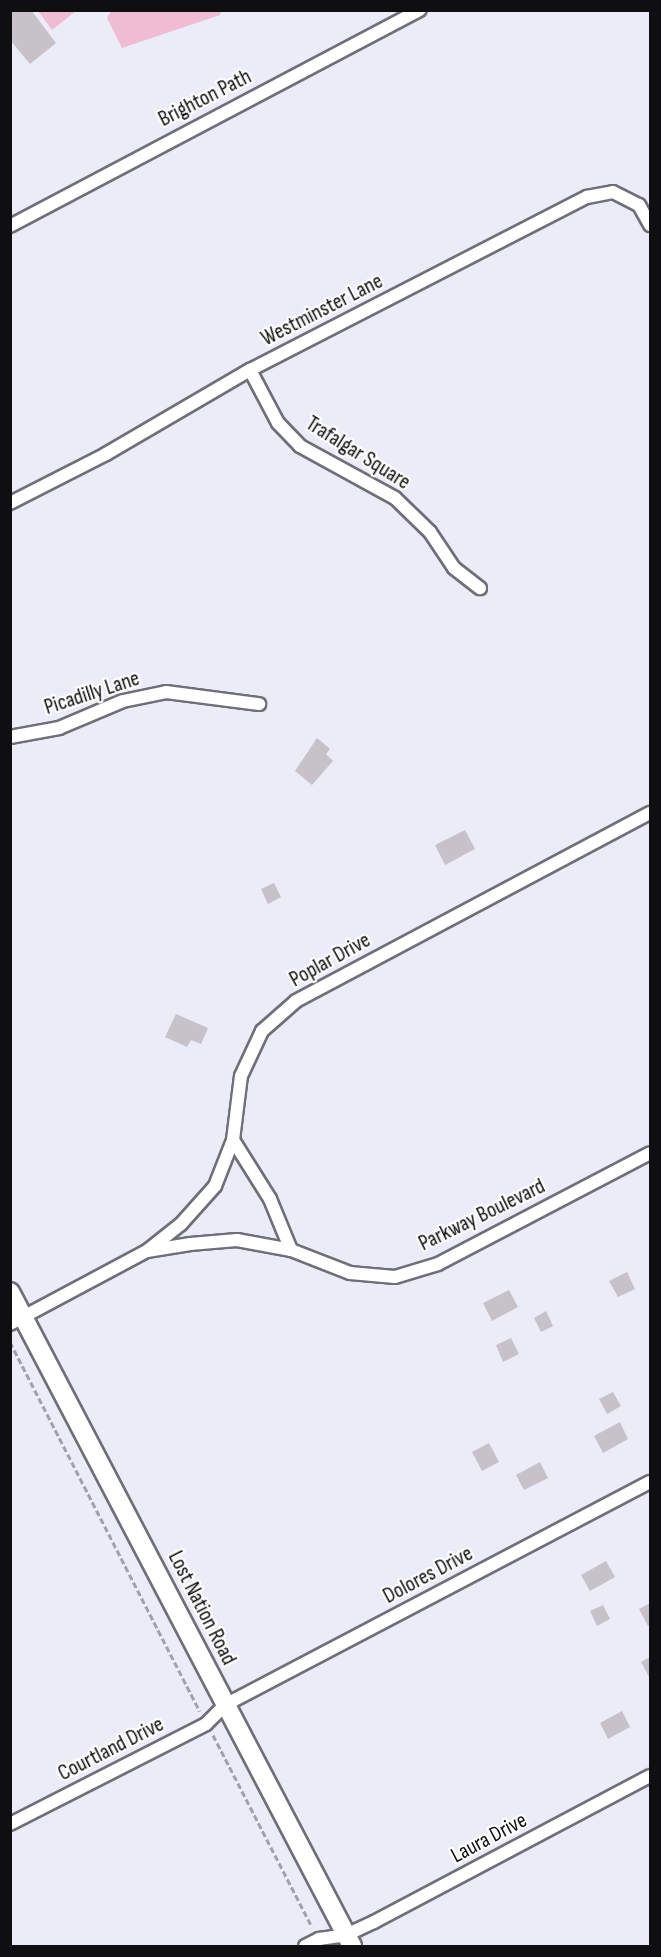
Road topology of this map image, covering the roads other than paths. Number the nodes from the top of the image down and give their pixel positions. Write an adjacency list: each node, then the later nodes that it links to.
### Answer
1 (420, 10): 3 (street, Brighton Path)
2 (651, 225): 4 (street, Westminster Lane)
3 (10, 226)
4 (250, 370): 5 (street, Westminster Lane); 6 (street, Trafalgar Square)
5 (10, 503)
6 (480, 588)
7 (259, 704): 8 (street, Picadilly Lane)
8 (10, 737)
9 (651, 813): 10 (street, Poplar Drive)
10 (233, 1140): 12 (street); 13 (street, Poplar Drive)
11 (651, 1153): 12 (street, Parkway Boulevard)
12 (291, 1250): 13 (street, Parkway Boulevard)
13 (147, 1251): 15 (street, Parkway Boulevard)
14 (10, 1292): 15 (street, Lost Nation Road)
15 (17, 1321): 17 (street, Lost Nation Road)
16 (651, 1482): 17 (street, Dolores Drive)
17 (225, 1705): 19 (street, Courtland Drive); 20 (street, Lost Nation Road)
18 (651, 1776): 20 (street, Laura Drive)
19 (10, 1824)
20 (345, 1943): 21 (street, Laura Drive)
21 (305, 1947)

